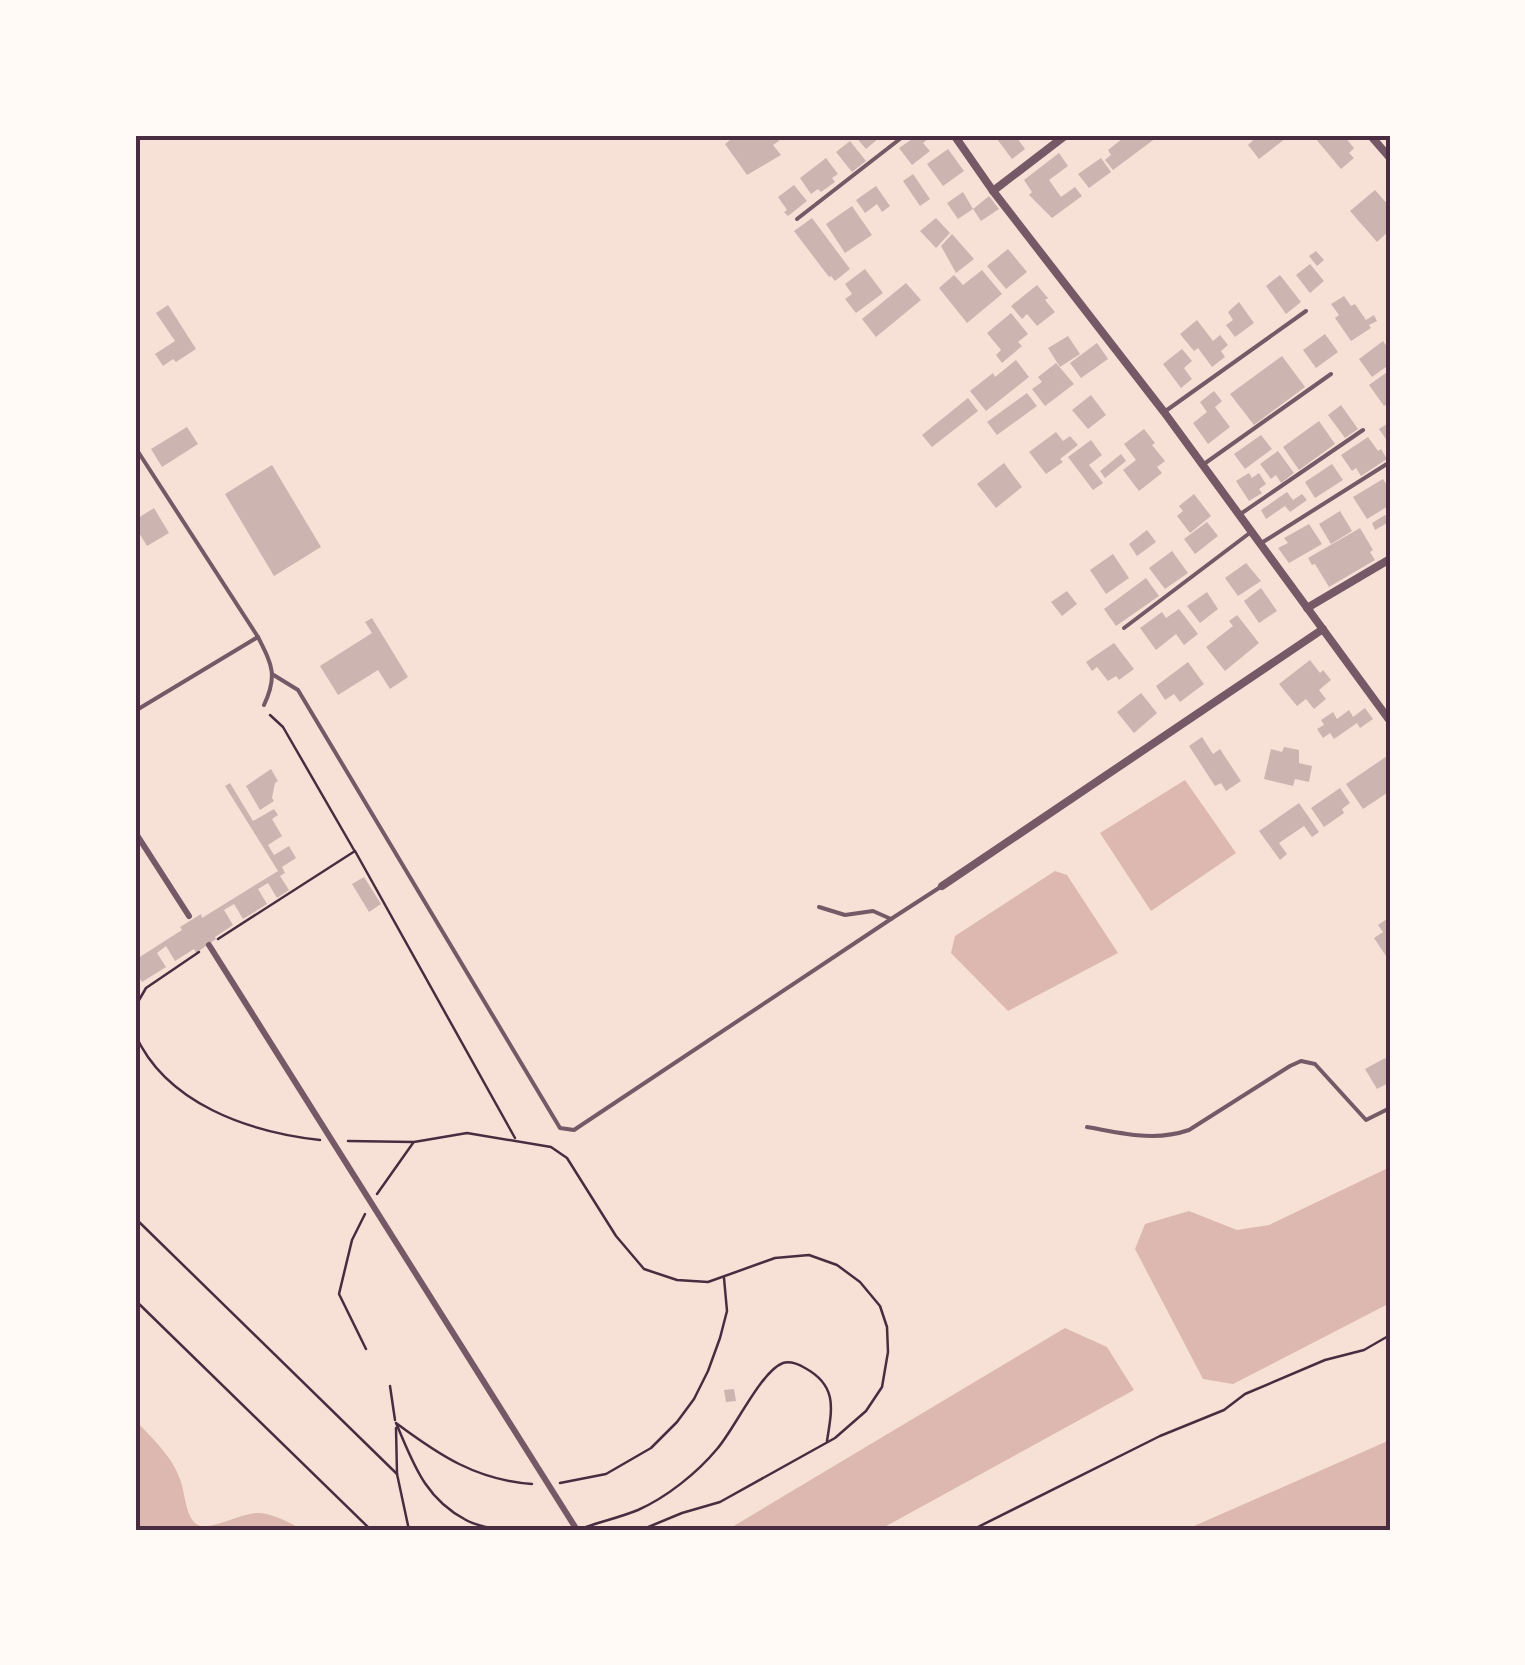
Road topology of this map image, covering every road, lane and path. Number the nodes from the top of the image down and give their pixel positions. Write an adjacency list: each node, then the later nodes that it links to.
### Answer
1 (905, 135): 7 (lane)
2 (954, 135): 6 (street)
3 (1066, 135): 6 (street)
4 (1370, 135): 5 (street)
5 (1390, 158)
6 (993, 190): 10 (street)
7 (797, 219)
8 (1306, 312): 10 (lane)
9 (1330, 374): 14 (lane)
10 (1164, 412): 14 (street)
11 (1364, 430): 15 (lane)
12 (135, 446): 22 (lane)
13 (1390, 462): 17 (lane)
14 (1202, 465): 15 (street)
15 (1239, 515): 16 (street)
16 (1251, 532): 17 (street); 20 (lane)
17 (1260, 544): 19 (street)
18 (1390, 560): 19 (street)
19 (1307, 608): 21 (street)
20 (1124, 628)
21 (1323, 629): 27 (street); 30 (street)
22 (258, 636): 23 (lane); 25 (lane)
23 (272, 674): 24 (lane); 33 (lane)
24 (264, 705)
25 (135, 710)
26 (270, 716): 29 (path)
27 (1390, 722)
28 (135, 832): 32 (street)
29 (355, 851): 34 (path); 39 (path)
30 (942, 886): 33 (lane)
31 (819, 908): 33 (lane)
32 (188, 916)
33 (891, 919)
34 (209, 945): 35 (path); 40 (street)
35 (135, 1007)
36 (135, 1034): 40 (path)
37 (1390, 1108): 38 (lane)
38 (1087, 1127)
39 (516, 1140): 41 (path); 44 (path)
40 (332, 1141): 41 (path); 42 (street)
41 (414, 1142): 42 (path)
42 (371, 1202): 47 (path); 52 (street)
43 (135, 1218): 51 (path)
44 (724, 1276): 50 (path); 52 (path)
45 (135, 1300): 53 (path)
46 (1390, 1335): 58 (path)
47 (366, 1349)
48 (390, 1386): 49 (path)
49 (396, 1422): 51 (path); 52 (path); 55 (path)
50 (827, 1443): 56 (path); 57 (path)
51 (397, 1474): 54 (path)
52 (549, 1485): 56 (street)
53 (371, 1530)
54 (410, 1530)
55 (497, 1530)
56 (577, 1530)
57 (640, 1530)
58 (972, 1530)

